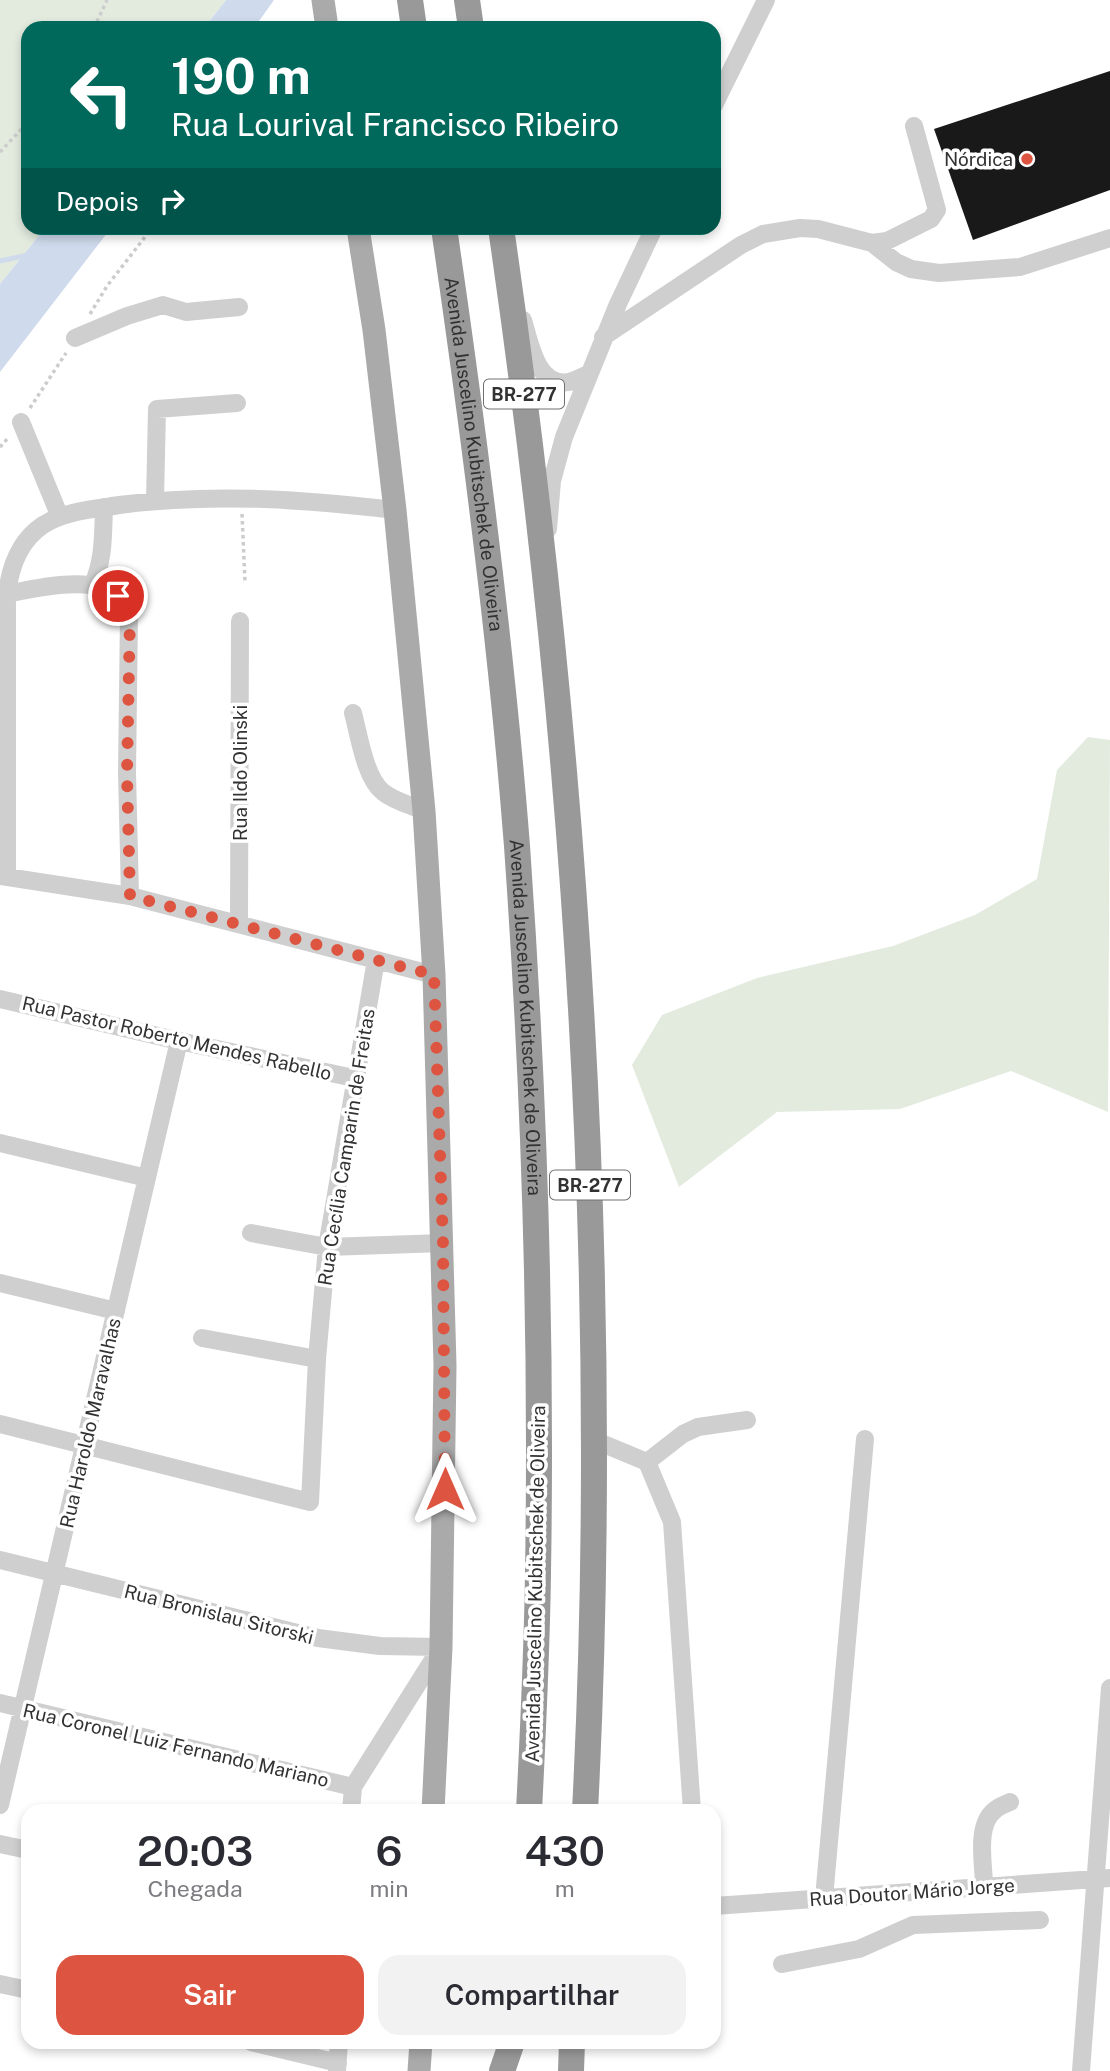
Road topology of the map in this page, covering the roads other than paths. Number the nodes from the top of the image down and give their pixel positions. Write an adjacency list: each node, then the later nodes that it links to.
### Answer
1 (323, 0): 5 (main road)
2 (410, 0): 6 (highway)
3 (467, 0): 7 (highway)
4 (766, 0): 8 (street)
5 (326, 21)
6 (414, 21)
7 (470, 21)
8 (721, 91)
9 (914, 126): 15 (street)
10 (359, 235): 25 (main road)
11 (445, 235): 67 (highway, Avenida Juscelino Kubitschek de Oliveira / BR-277)
12 (502, 235): 16 (highway, BR-277)
13 (651, 235): 18 (street)
14 (1110, 237): 15 (street)
15 (872, 243): 18 (street)
16 (505, 255): 20 (street); 27 (highway, BR-277)
17 (239, 307): 19 (street)
18 (603, 337): 20 (street)
19 (75, 338)
20 (590, 373): 27 (street)
21 (237, 403): 23 (street)
22 (21, 422): 26 (street)
23 (155, 500): 24 (street); 25 (street)
24 (104, 507): 26 (street); 28 (street)
25 (395, 510): 32 (main road)
26 (60, 517): 29 (street)
27 (544, 560): 53 (highway, BR-277)
28 (93, 584): 29 (street); 34 (street)
29 (7, 594): 33 (street)
30 (240, 621): 35 (street, Rua Ildo Olinski)
31 (353, 713): 32 (street)
32 (424, 811): 37 (main road)
33 (4, 876): 34 (street)
34 (130, 896): 35 (street)
35 (239, 924): 36 (street)
36 (376, 960): 37 (street); 40 (street, Rua Cecília Camparin de Freitas)
37 (434, 975): 44 (main road)
38 (0, 999): 39 (street, Rua Pastor Roberto Mendes Rabello)
39 (180, 1041): 40 (street, Rua Pastor Roberto Mendes Rabello); 42 (street, Rua Haroldo Maravalhas)
40 (354, 1078): 45 (street, Rua Cecília Camparin de Freitas)
41 (0, 1143): 42 (street)
42 (147, 1178): 47 (street, Rua Haroldo Maravalhas)
43 (251, 1233): 45 (street)
44 (443, 1243): 45 (street); 58 (main road)
45 (327, 1247): 49 (street, Rua Cecília Camparin de Freitas)
46 (0, 1283): 47 (street)
47 (116, 1311): 54 (street, Rua Haroldo Maravalhas)
48 (202, 1338): 49 (street)
49 (317, 1359): 54 (street, Rua Cecília Camparin de Freitas)
50 (747, 1420): 55 (street)
51 (0, 1424): 54 (street)
52 (865, 1439): 77 (street)
53 (594, 1440): 55 (street); 62 (highway, BR-277)
54 (85, 1445): 57 (street, Rua Haroldo Maravalhas)
55 (647, 1462): 70 (street)
56 (0, 1560): 57 (street, Rua Bronislau Sitorski)
57 (54, 1573): 58 (street, Rua Bronislau Sitorski); 61 (street, Rua Haroldo Maravalhas)
58 (441, 1647): 63 (street); 66 (main road)
59 (1110, 1688): 74 (street)
60 (0, 1703): 61 (street, Rua Coronel Luiz Fernando Mariano)
61 (23, 1709): 63 (street, Rua Coronel Luiz Fernando Mariano); 71 (street, Rua Haroldo Maravalhas)
62 (587, 1762): 68 (highway, BR-277); 69 (street)
63 (353, 1787): 65 (street)
64 (1010, 1802): 75 (street)
65 (352, 1804)
66 (433, 1804)
67 (529, 1804)
68 (584, 1804)
69 (598, 1804)
70 (692, 1804)
71 (0, 1805)
72 (0, 1844): 73 (street)
73 (21, 1848)
74 (1103, 1878): 75 (street, Rua Doutor Mário Jorge); 81 (street)
75 (984, 1886): 76 (street, Rua Doutor Mário Jorge)
76 (914, 1892): 77 (street, Rua Doutor Mário Jorge); 80 (street)
77 (824, 1898): 78 (street, Rua Doutor Mário Jorge)
78 (721, 1905)
79 (1040, 1920): 80 (street)
80 (913, 1925): 83 (street)
81 (1091, 1931): 82 (street); 95 (street)
82 (1110, 1933)
83 (782, 1964)
84 (0, 1984): 85 (street)
85 (21, 1988)
86 (275, 2049): 91 (street)
87 (339, 2049): 91 (street)
88 (421, 2049): 92 (main road)
89 (510, 2049): 93 (highway)
90 (519, 2049): 94 (highway)
91 (338, 2067)
92 (419, 2071)
93 (502, 2071)
94 (517, 2071)
95 (1081, 2071)

